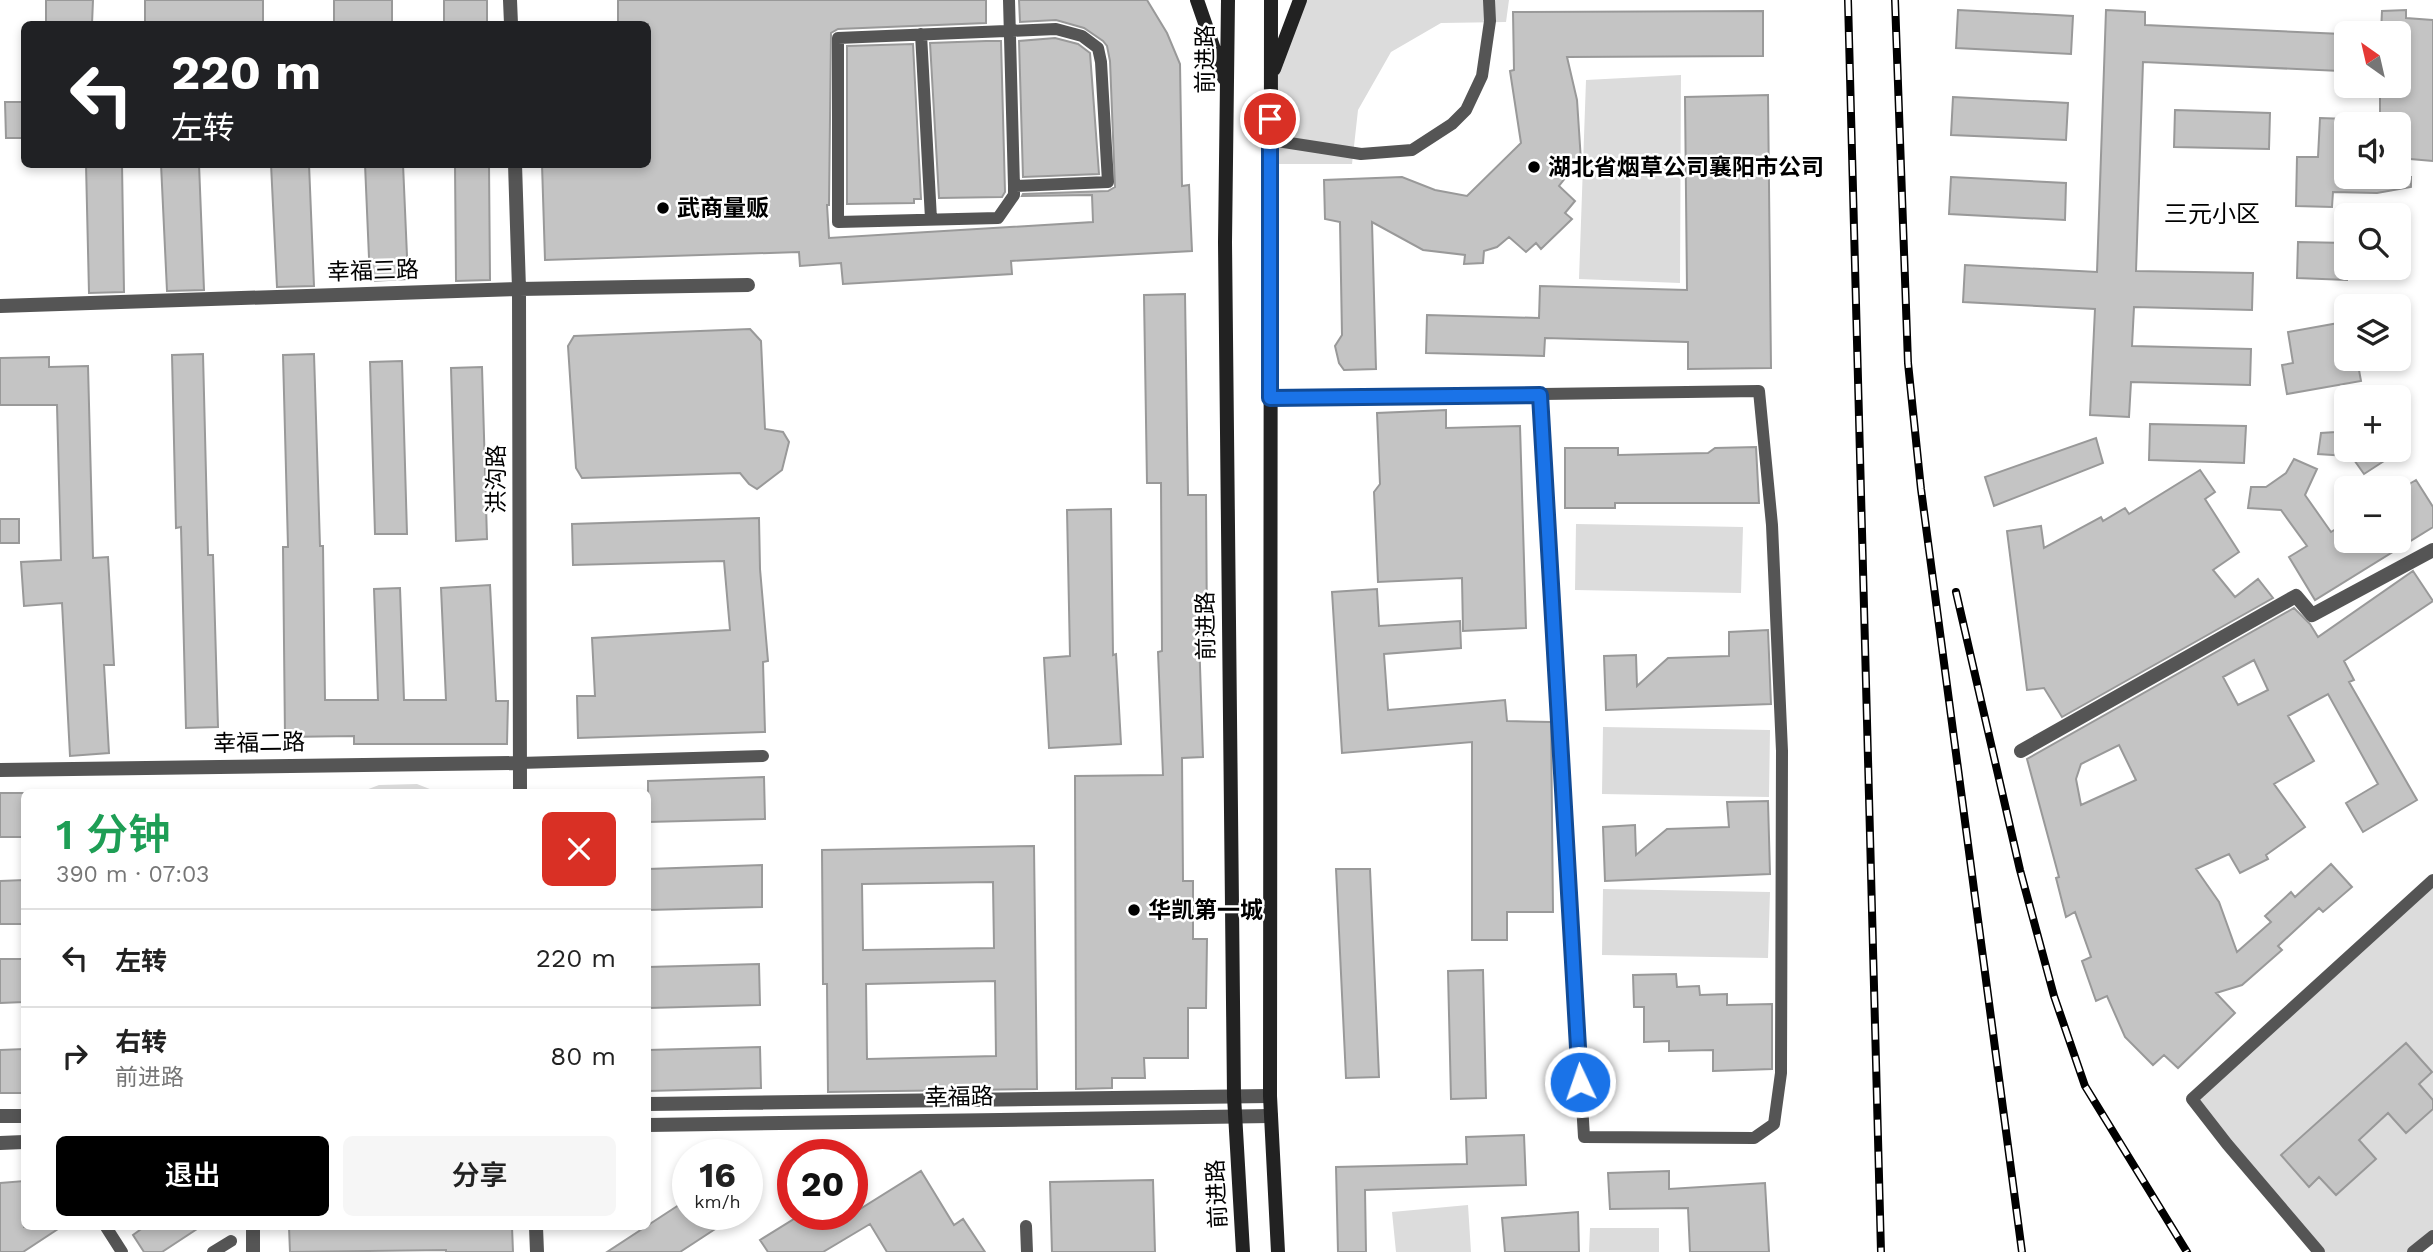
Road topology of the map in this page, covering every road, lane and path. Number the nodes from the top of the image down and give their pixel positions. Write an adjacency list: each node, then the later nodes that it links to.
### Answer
1 (510, 0): 8 (street)
2 (1009, 0): 9 (lane)
3 (1197, 0): 12 (main road)
4 (1228, 0): 12 (main road, 前进路)
5 (1270, 0): 11 (main road)
6 (1300, 0): 11 (main road)
7 (1489, 0): 13 (lane)
8 (511, 21)
9 (1010, 30): 10 (lane); 15 (lane); 15 (lane)
10 (921, 34): 16 (lane); 16 (lane)
11 (1270, 76): 13 (main road)
12 (1228, 90): 29 (main road, 前进路)
13 (1270, 140): 21 (main road)
14 (515, 168): 18 (street, 洪沟路)
15 (1014, 186): 16 (lane)
16 (931, 219)
17 (748, 285): 18 (street, 幸福三路)
18 (519, 289): 19 (street, 幸福三路); 25 (street, 洪沟路)
19 (0, 306)
20 (1540, 395): 20 (lane); 21 (lane)
21 (1270, 398): 30 (main road)
22 (2432, 554): 23 (street)
23 (2021, 751)
24 (763, 756): 25 (lane)
25 (519, 763): 26 (street, 幸福二路); 27 (street, 洪沟路)
26 (0, 770)
27 (520, 789)
28 (2433, 880): 52 (lane)
29 (1234, 1096): 30 (street, 幸福路); 31 (street, 幸福路); 32 (main road, 前进路)
30 (1270, 1096): 35 (main road)
31 (651, 1104)
32 (1235, 1115): 35 (street, 幸福路); 36 (street, 幸福路); 50 (main road, 前进路)
33 (0, 1116): 34 (street)
34 (21, 1116)
35 (1271, 1116): 51 (main road)
36 (651, 1125)
37 (21, 1142): 38 (street)
38 (0, 1143)
39 (1026, 1226): 49 (lane)
40 (108, 1230): 45 (lane)
41 (253, 1230): 47 (street)
42 (536, 1230): 48 (street)
43 (2433, 1236): 53 (lane)
44 (231, 1241): 46 (lane)
45 (122, 1252)
46 (213, 1252)
47 (253, 1252)
48 (537, 1252)
49 (1027, 1252)
50 (1243, 1252)
51 (1278, 1252)
52 (2319, 1252)
53 (2413, 1252)

